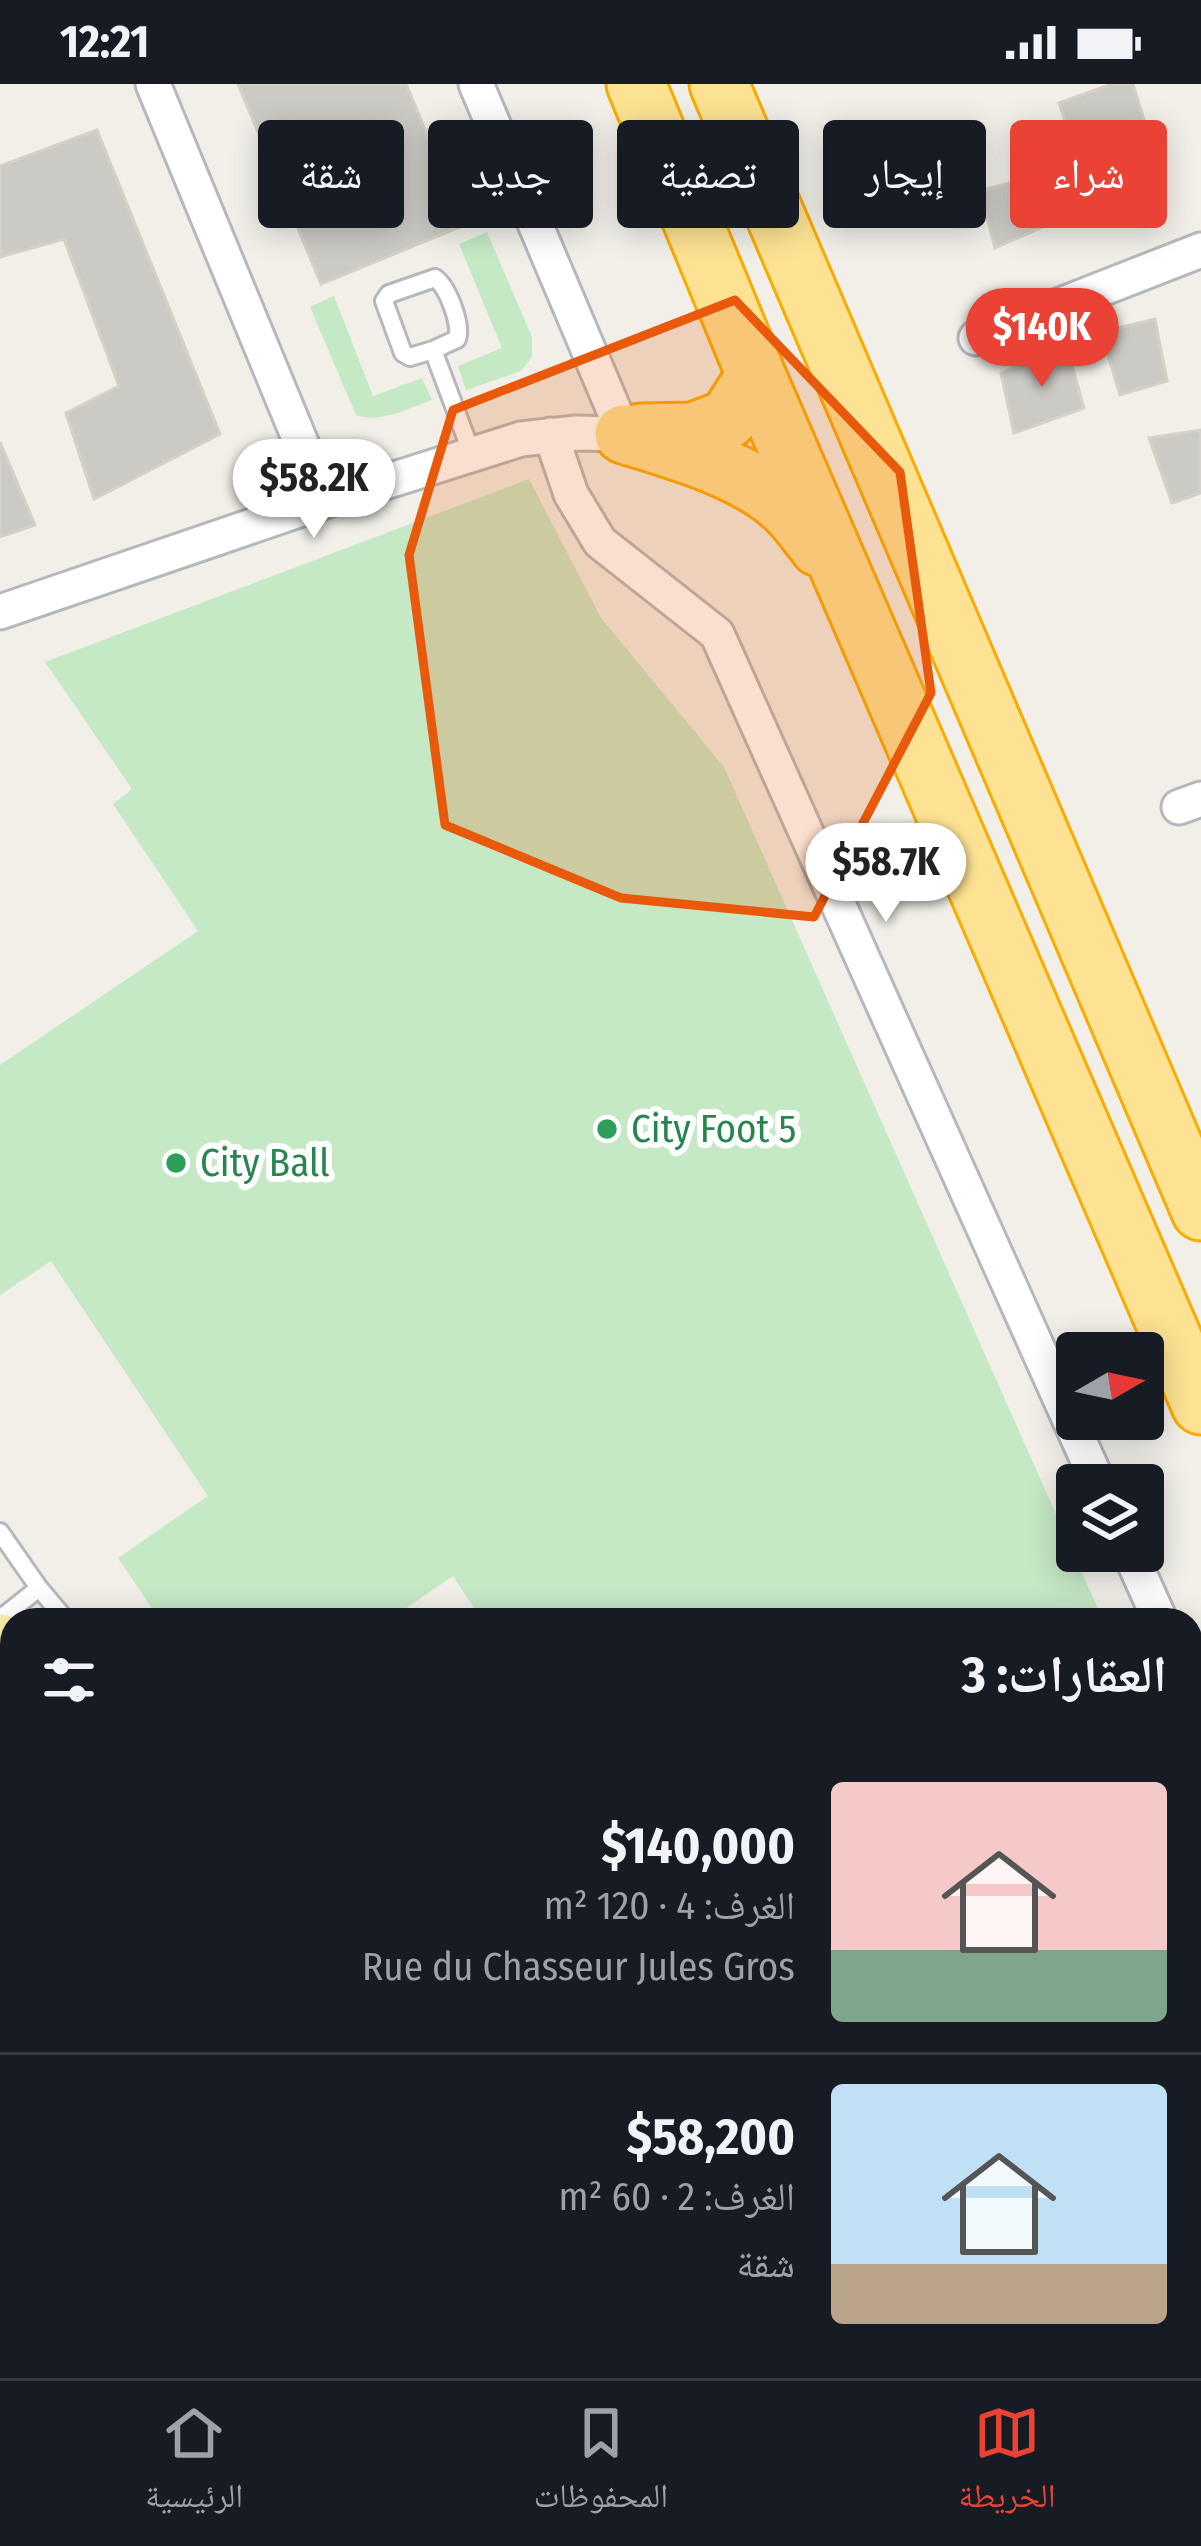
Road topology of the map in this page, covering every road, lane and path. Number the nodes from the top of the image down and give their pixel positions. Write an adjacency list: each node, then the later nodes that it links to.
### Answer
1 (153, 84): 14 (street)
2 (476, 84): 11 (street)
3 (636, 84): 10 (highway)
4 (719, 84): 9 (highway)
5 (748, 84): 9 (highway)
6 (1201, 250): 7 (street)
7 (976, 338)
8 (433, 350): 8 (lane); 13 (lane)
9 (836, 361): 17 (highway)
10 (756, 374): 11 (highway); 15 (highway)
11 (624, 434): 12 (street); 15 (highway)
12 (551, 435): 13 (street); 19 (street)
13 (472, 454): 14 (street)
14 (325, 501): 16 (street)
15 (843, 577): 18 (highway)
16 (0, 612)
17 (1201, 1210)
18 (1201, 1405)
19 (1090, 1464)
20 (0, 1532): 22 (lane)
21 (1138, 1572): 25 (street)
22 (39, 1588): 23 (lane); 24 (lane)
23 (14, 1608)
24 (56, 1608)
25 (1155, 1608)

